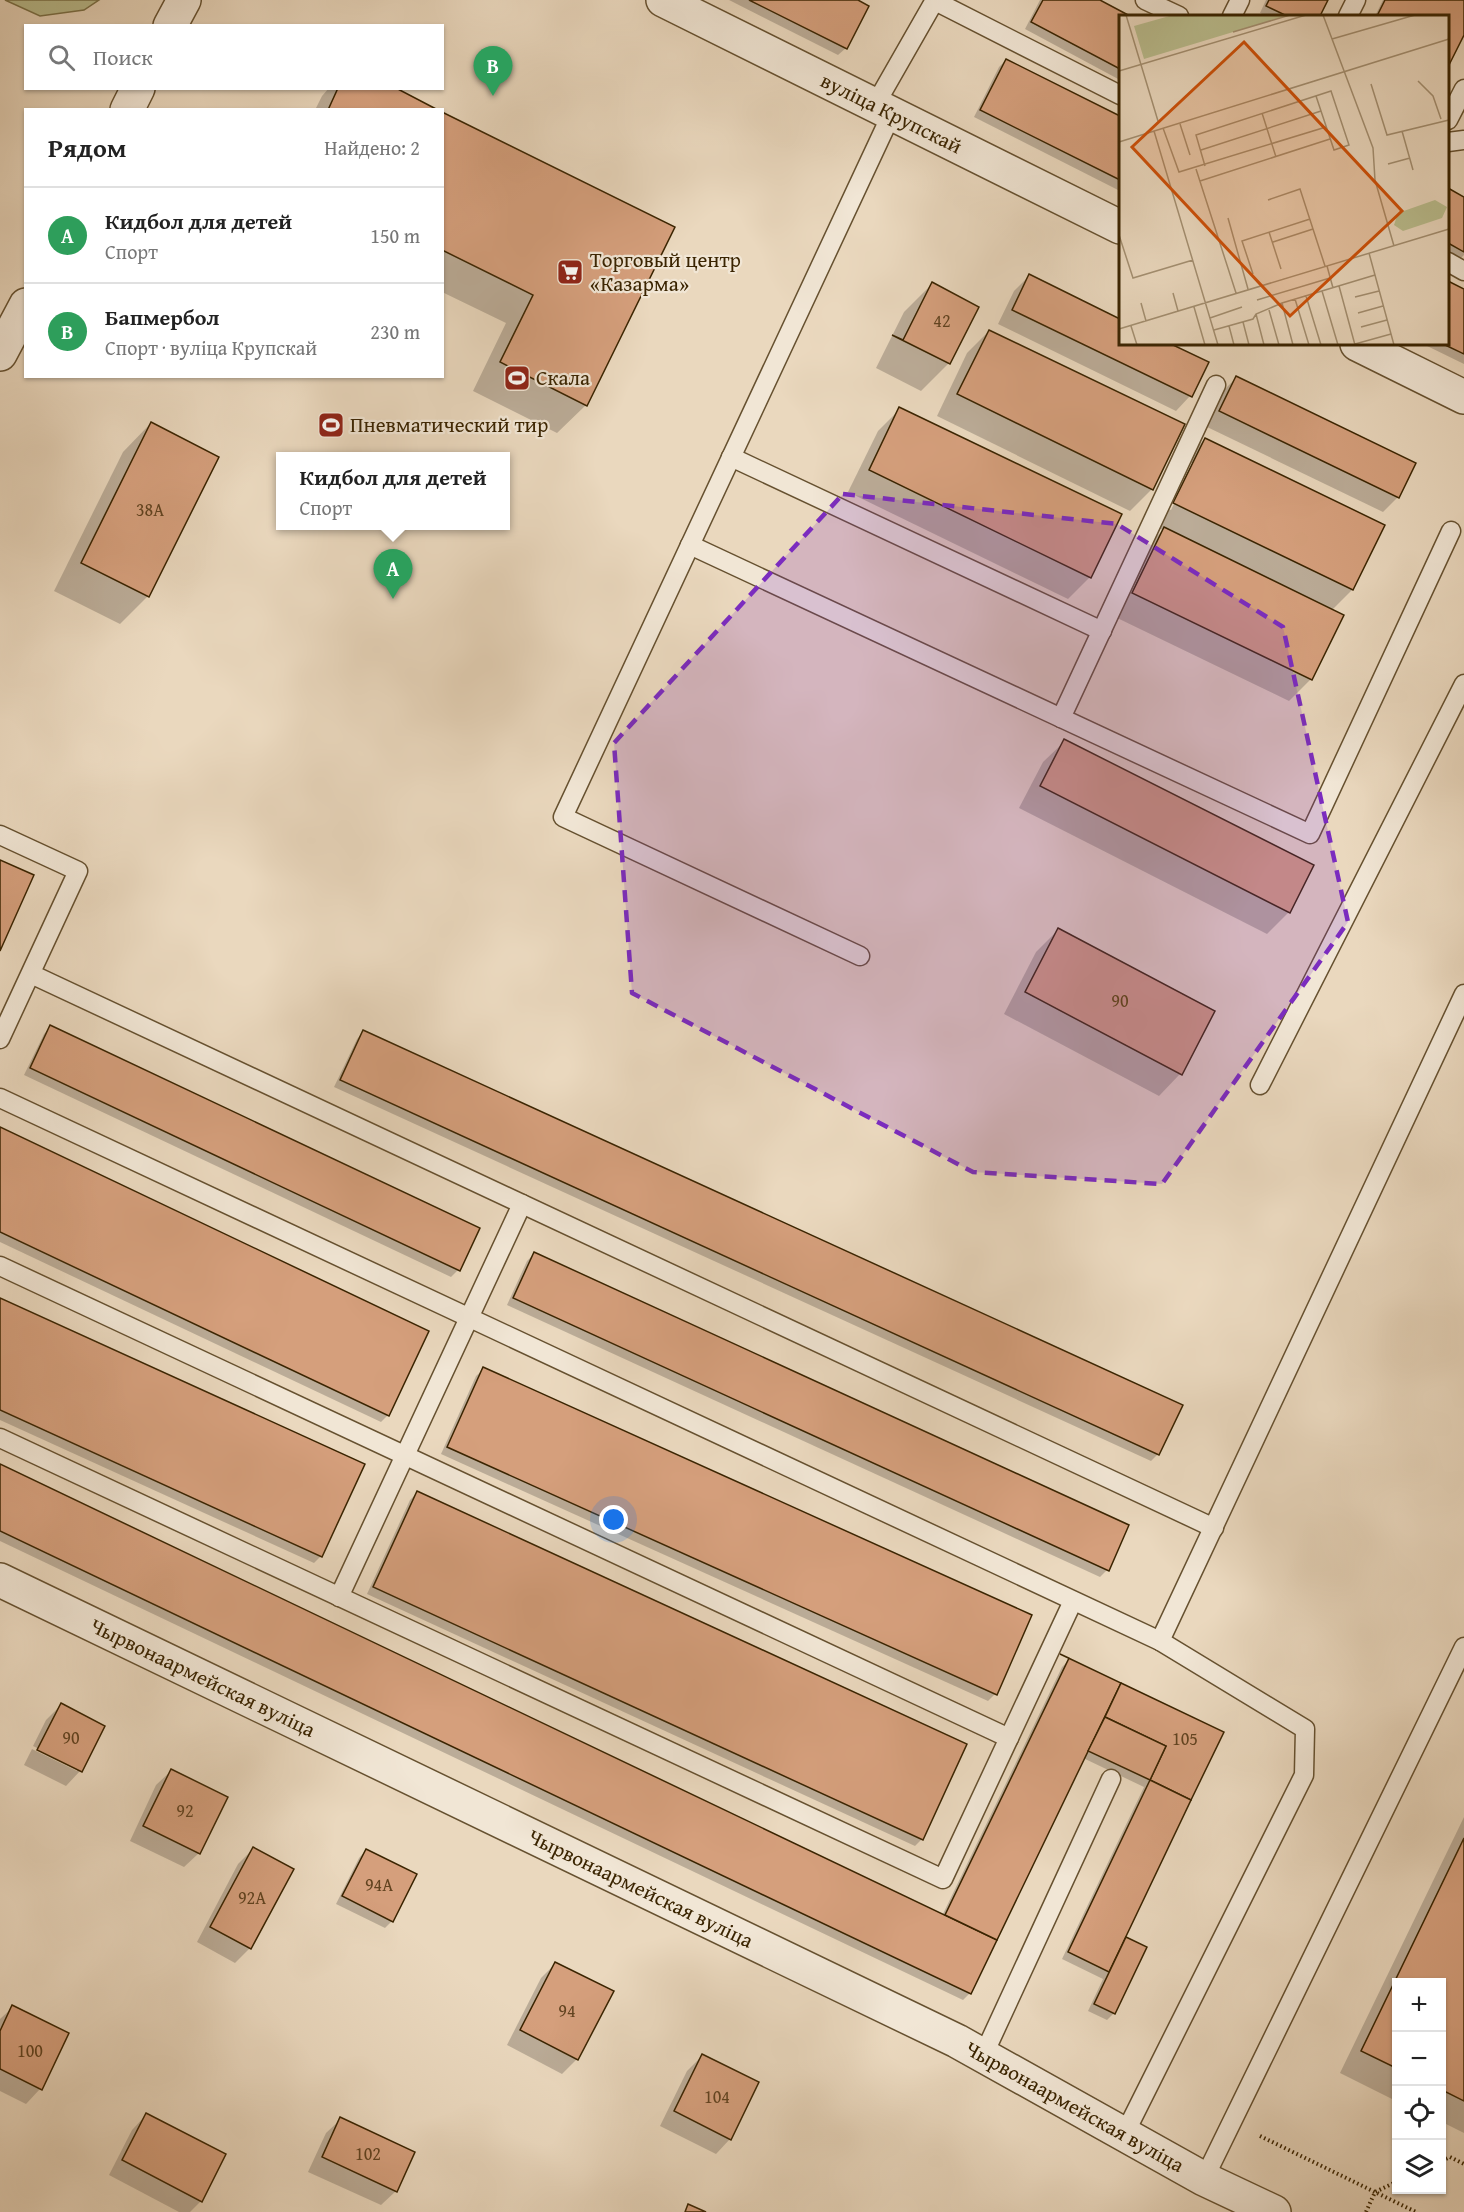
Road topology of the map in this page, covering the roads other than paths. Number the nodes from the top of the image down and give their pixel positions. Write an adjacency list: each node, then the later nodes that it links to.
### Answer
1 (183, 0): 10 (street)
2 (663, 0): 15 (street, вуліца Крупскай)
3 (935, 0): 13 (lane); 15 (lane)
4 (1145, 0): 7 (lane)
5 (1240, 0): 8 (lane)
6 (1356, 0): 9 (lane)
7 (1177, 15)
8 (1232, 15)
9 (1348, 15)
10 (171, 24)
11 (1464, 88): 16 (lane)
12 (137, 90): 14 (street)
13 (1119, 95)
14 (128, 108)
15 (884, 109): 19 (street, вуліца Крупскай); 27 (lane)
16 (1449, 118)
17 (1464, 140): 18 (lane)
18 (1449, 142)
19 (1119, 226)
20 (1449, 263): 21 (lane)
21 (1464, 271)
22 (24, 309): 24 (street)
23 (1359, 345): 26 (street)
24 (0, 354)
25 (1216, 385): 30 (lane)
26 (1464, 397)
27 (731, 457): 29 (lane); 30 (lane)
28 (1451, 531): 32 (lane)
29 (690, 545): 32 (lane); 34 (lane)
30 (1102, 631): 32 (lane)
31 (1464, 684): 38 (lane)
32 (1061, 718)
33 (0, 835): 35 (lane)
34 (860, 956)
35 (31, 974): 37 (lane); 40 (lane)
36 (1464, 994): 45 (lane)
37 (0, 1039)
38 (1260, 1085)
39 (0, 1098): 42 (lane)
40 (522, 1204): 42 (lane); 45 (lane)
41 (0, 1266): 44 (lane)
42 (468, 1318): 44 (lane); 48 (lane)
43 (0, 1438): 47 (lane)
44 (405, 1455): 47 (lane); 51 (lane)
45 (1214, 1528): 49 (lane)
46 (0, 1580): 53 (street, Чырвонаармейская вуліца)
47 (339, 1597): 51 (lane)
48 (1073, 1600): 49 (lane); 51 (lane)
49 (1160, 1641): 54 (lane)
50 (1464, 1647): 55 (lane)
51 (1009, 1738)
52 (1111, 1779): 53 (lane)
53 (984, 2056): 54 (street, Чырвонаармейская вуліца)
54 (1124, 2135): 55 (street, Чырвонаармейская вуліца)
55 (1204, 2179): 56 (street, Чырвонаармейская вуліца)
56 (1274, 2212)

